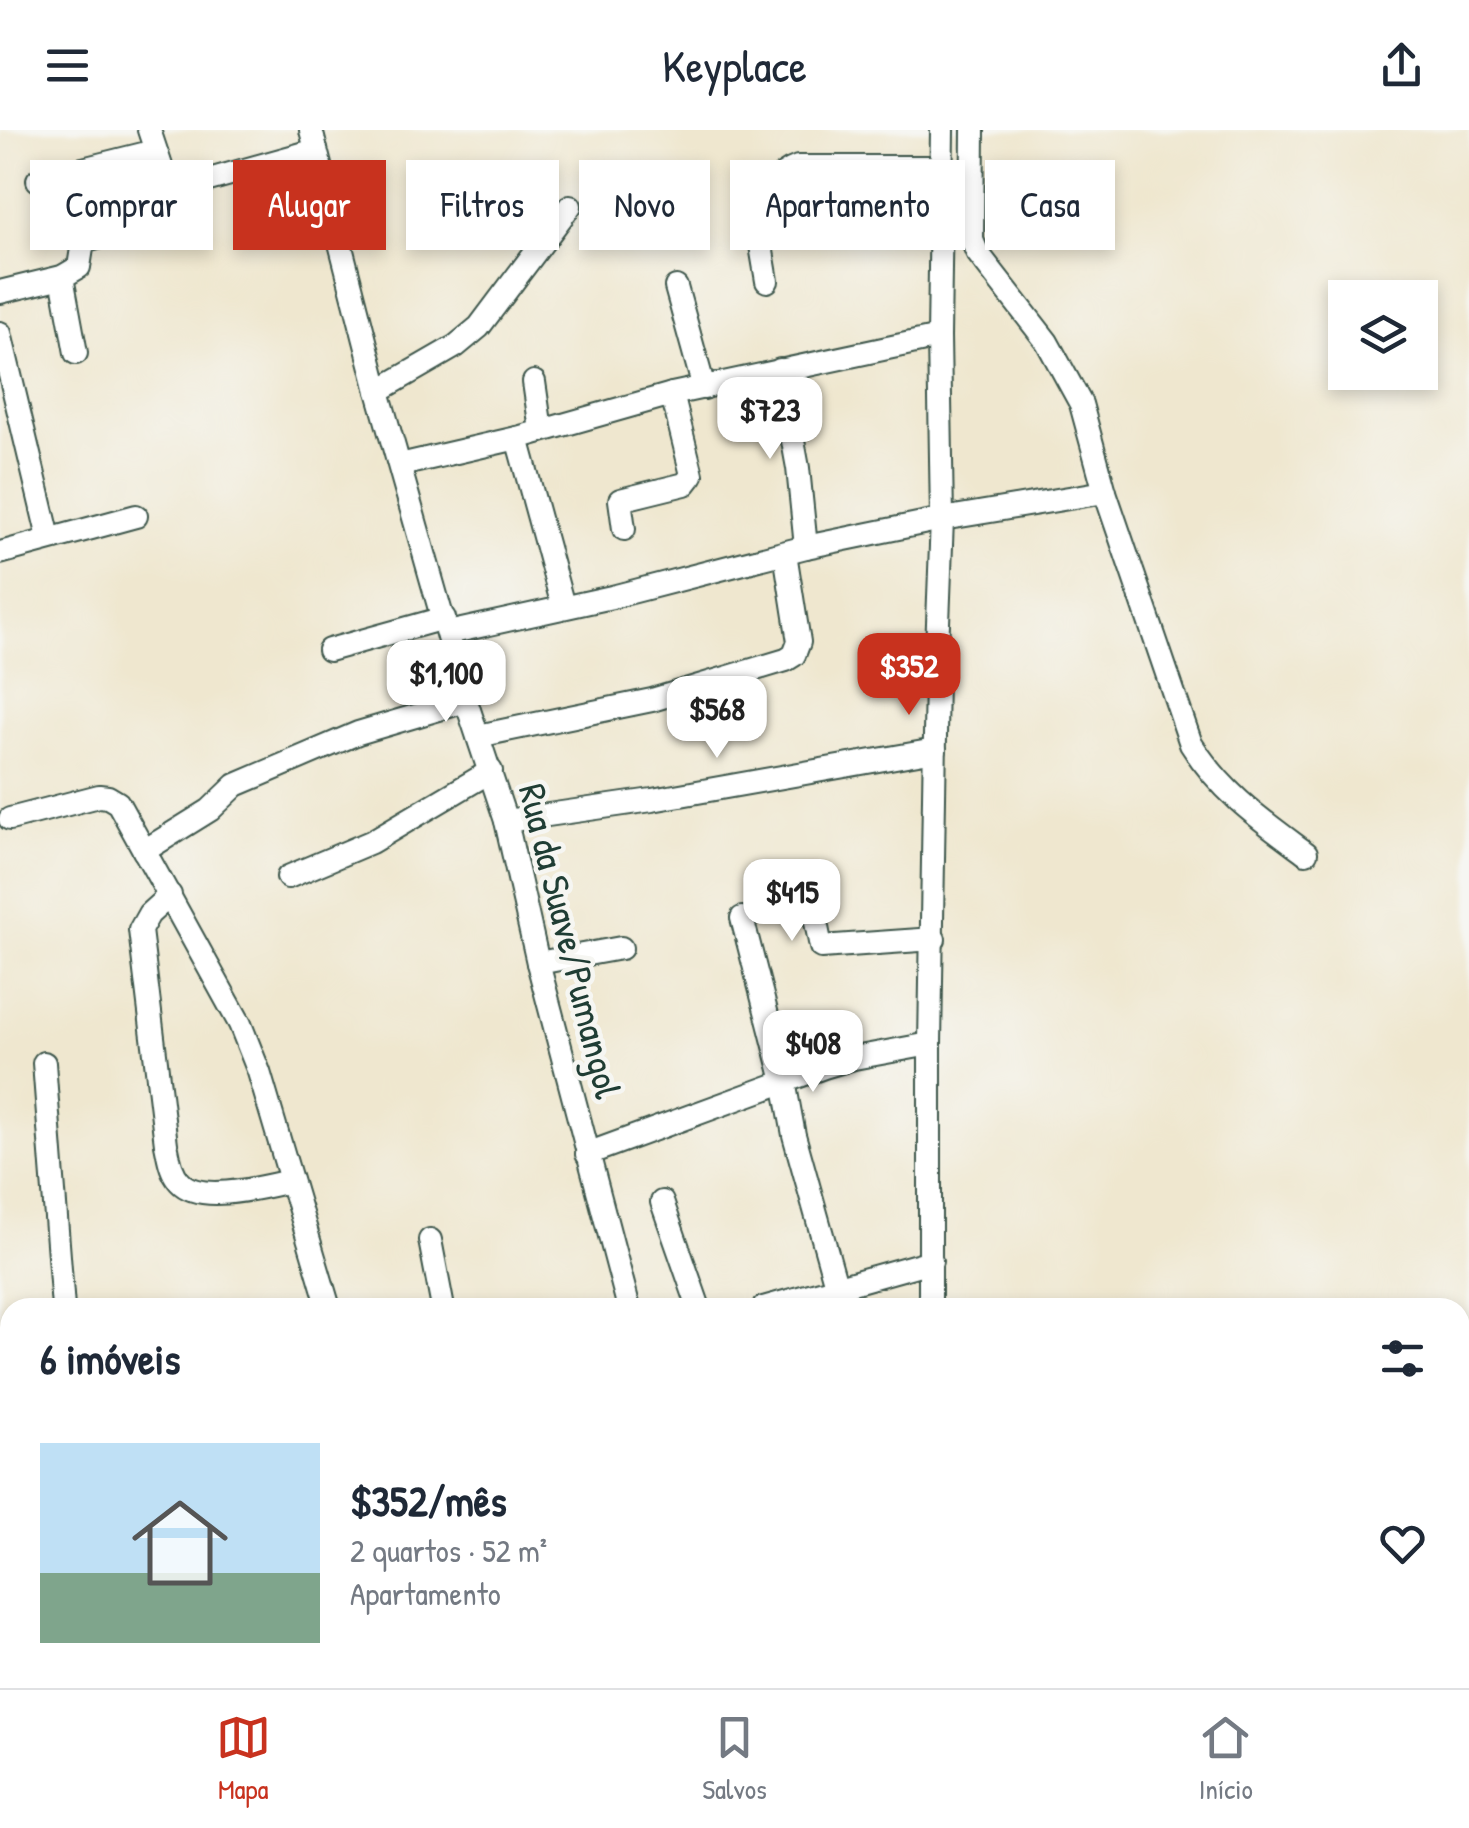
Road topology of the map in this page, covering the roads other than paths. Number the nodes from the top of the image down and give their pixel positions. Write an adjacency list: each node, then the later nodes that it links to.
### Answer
1 (942, 130): 6 (street)
2 (973, 130): 26 (street)
3 (313, 140): 4 (street); 21 (street, Rua da Suave/Pumangol)
4 (152, 141): 5 (street)
5 (96, 160)
6 (941, 160)
7 (570, 206): 21 (street)
8 (82, 250): 11 (street)
9 (762, 250): 12 (street)
10 (940, 250): 16 (street)
11 (62, 277): 14 (street); 17 (street)
12 (768, 281)
13 (676, 287): 20 (street)
14 (0, 292)
15 (0, 333): 30 (street)
16 (939, 337): 18 (street); 28 (street)
17 (76, 354)
18 (780, 370): 20 (street); 31 (street)
19 (534, 382): 23 (street)
20 (704, 388): 22 (street)
21 (378, 391): 25 (street, Rua da Suave/Pumangol)
22 (672, 394): 23 (street); 29 (street)
23 (542, 430): 24 (street)
24 (516, 438): 25 (street); 33 (street)
25 (400, 465): 34 (street, Rua da Suave/Pumangol)
26 (1105, 492): 28 (street); 43 (street)
27 (136, 516): 30 (street)
28 (942, 519): 31 (street); 38 (street)
29 (624, 529)
30 (49, 538): 32 (street)
31 (795, 550): 33 (street); 37 (street)
32 (0, 553)
33 (563, 606): 34 (street)
34 (446, 626): 35 (street); 36 (street, Rua da Suave/Pumangol)
35 (329, 650)
36 (466, 701): 37 (street, Rua da Suave/Pumangol); 42 (street)
37 (478, 736): 39 (street, Rua da Suave/Pumangol)
38 (935, 750): 41 (street); 48 (street)
39 (491, 771): 41 (street, Rua da Suave/Pumangol); 44 (street)
40 (10, 820): 42 (street)
41 (506, 821): 50 (street, Rua da Suave/Pumangol)
42 (144, 851): 46 (street)
43 (1306, 853)
44 (288, 877)
45 (810, 892): 48 (street)
46 (170, 895): 55 (street); 55 (street)
47 (742, 918): 53 (street)
48 (934, 938): 51 (street)
49 (621, 948): 50 (street)
50 (538, 964): 54 (street, Rua da Suave/Pumangol)
51 (930, 1044): 53 (street); 58 (street)
52 (44, 1063): 60 (street)
53 (784, 1081): 54 (street); 59 (street)
54 (588, 1154): 63 (street, Rua da Suave/Pumangol)
55 (290, 1181): 61 (street)
56 (662, 1202): 64 (street)
57 (430, 1240): 62 (street)
58 (931, 1262): 59 (street); 66 (street)
59 (836, 1285): 65 (street)
60 (62, 1298)
61 (327, 1298)
62 (441, 1298)
63 (625, 1298)
64 (696, 1298)
65 (795, 1298)
66 (930, 1298)

